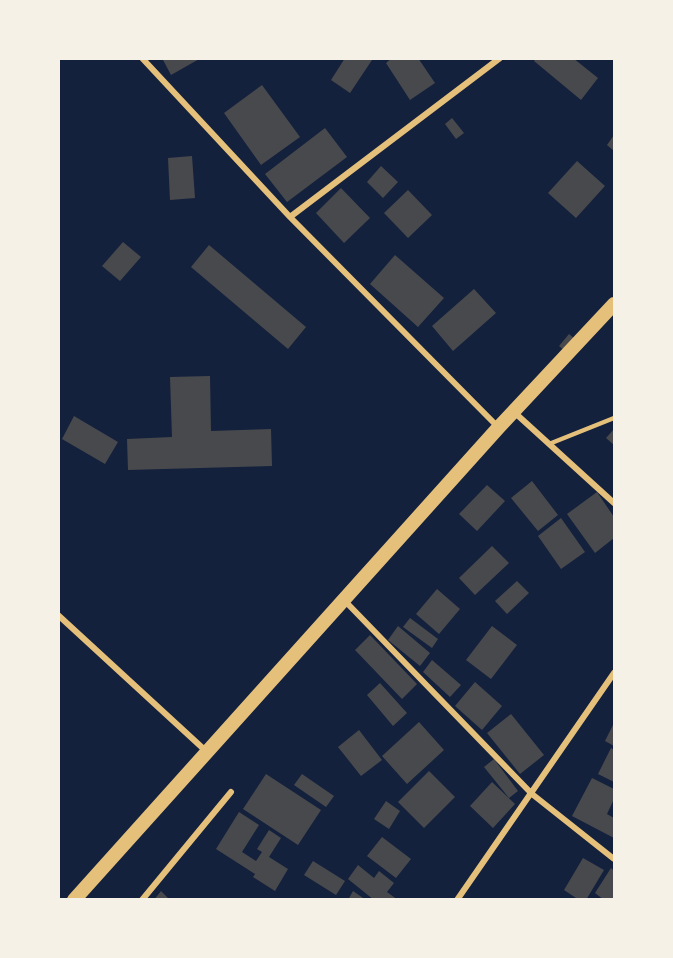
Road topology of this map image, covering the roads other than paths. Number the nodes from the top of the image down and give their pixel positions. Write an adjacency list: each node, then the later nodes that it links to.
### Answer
1 (142, 58): 3 (street)
2 (500, 58): 3 (street)
3 (290, 217): 7 (street)
4 (615, 304): 5 (highway)
5 (514, 412): 7 (highway); 8 (street)
6 (615, 418): 8 (lane)
7 (499, 428): 10 (highway)
8 (549, 444): 9 (street)
9 (615, 503)
10 (343, 600): 13 (highway); 15 (street)
11 (58, 615): 13 (street)
12 (615, 673): 15 (street)
13 (208, 752): 17 (highway)
14 (231, 792): 18 (street)
15 (532, 794): 16 (street); 19 (street)
16 (615, 858)
17 (74, 900)
18 (142, 900)
19 (457, 900)

